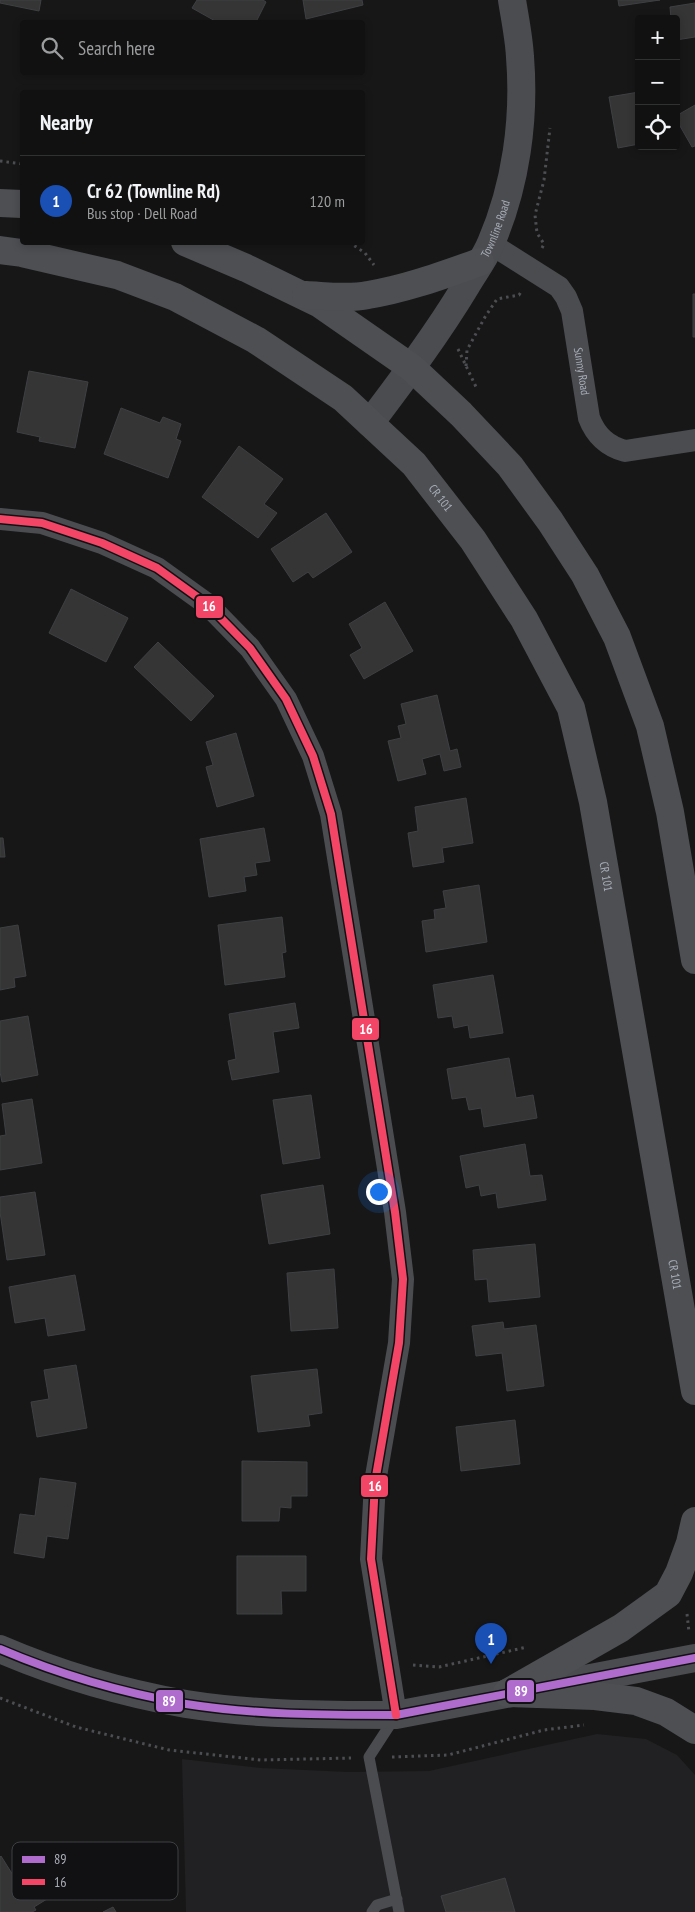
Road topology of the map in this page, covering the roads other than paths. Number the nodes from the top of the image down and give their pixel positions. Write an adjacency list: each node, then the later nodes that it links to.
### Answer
1 (512, 0): 6 (street, Townline Road)
2 (0, 202): 3 (main road)
3 (20, 204)
4 (192, 245): 7 (main road)
5 (0, 250): 9 (main road, CR 101)
6 (485, 253): 7 (main road); 8 (street, Townline Road); 10 (street, Sunny Road)
7 (302, 295): 8 (main road)
8 (412, 368): 9 (street, Townline Road); 12 (main road)
9 (370, 423): 13 (main road, CR 101 / CR 101)
10 (695, 440)
11 (0, 519): 18 (street)
12 (695, 960)
13 (695, 1392)
14 (695, 1521): 17 (main road)
15 (0, 1649): 18 (street)
16 (695, 1658): 17 (street)
17 (507, 1693): 18 (street); 19 (main road)
18 (396, 1715): 20 (lane)
19 (695, 1730)
20 (397, 1899): 21 (lane); 22 (lane)
21 (372, 1912)
22 (399, 1912)

